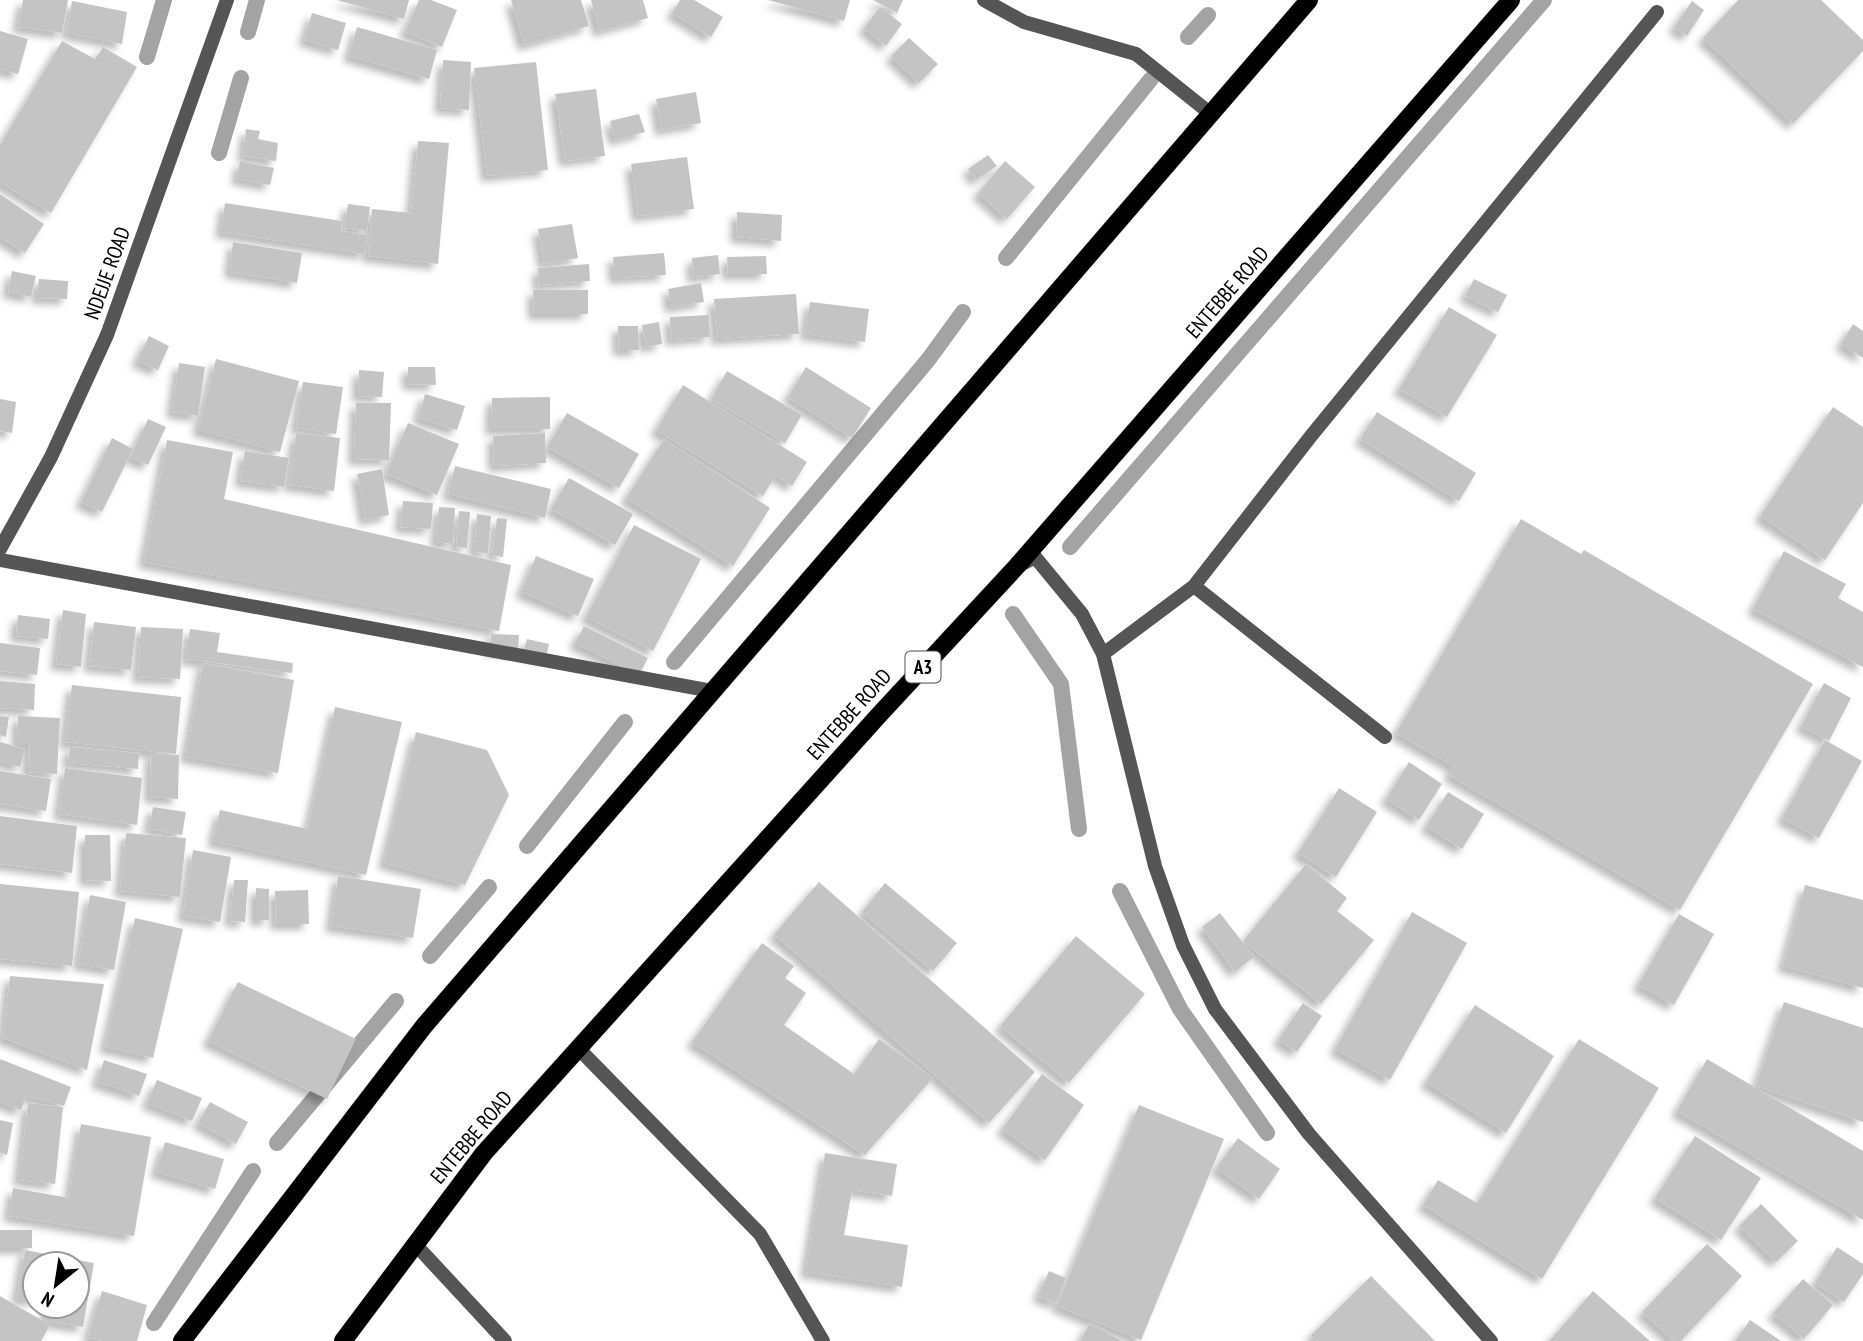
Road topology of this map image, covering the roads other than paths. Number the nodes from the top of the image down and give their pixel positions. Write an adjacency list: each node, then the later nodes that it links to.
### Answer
1 (227, 0): 7 (street, NDEJJE ROAD)
2 (984, 0): 6 (street)
3 (1511, 0): 9 (main road, ENTEBBE ROAD / A3)
4 (1301, 3): 6 (main road)
5 (1657, 12): 10 (street)
6 (1211, 114): 12 (main road)
7 (0, 549)
8 (0, 561): 12 (street)
9 (1017, 566): 11 (street); 14 (main road, ENTEBBE ROAD / A3)
10 (1194, 586): 11 (street); 13 (street)
11 (1103, 654): 20 (street)
12 (712, 691): 16 (main road)
13 (1385, 737)
14 (578, 1048): 15 (main road, ENTEBBE ROAD / A3); 19 (street)
15 (415, 1244): 17 (main road, ENTEBBE ROAD / A3); 18 (street)
16 (182, 1341)
17 (343, 1341)
18 (505, 1341)
19 (823, 1341)
20 (1491, 1341)

